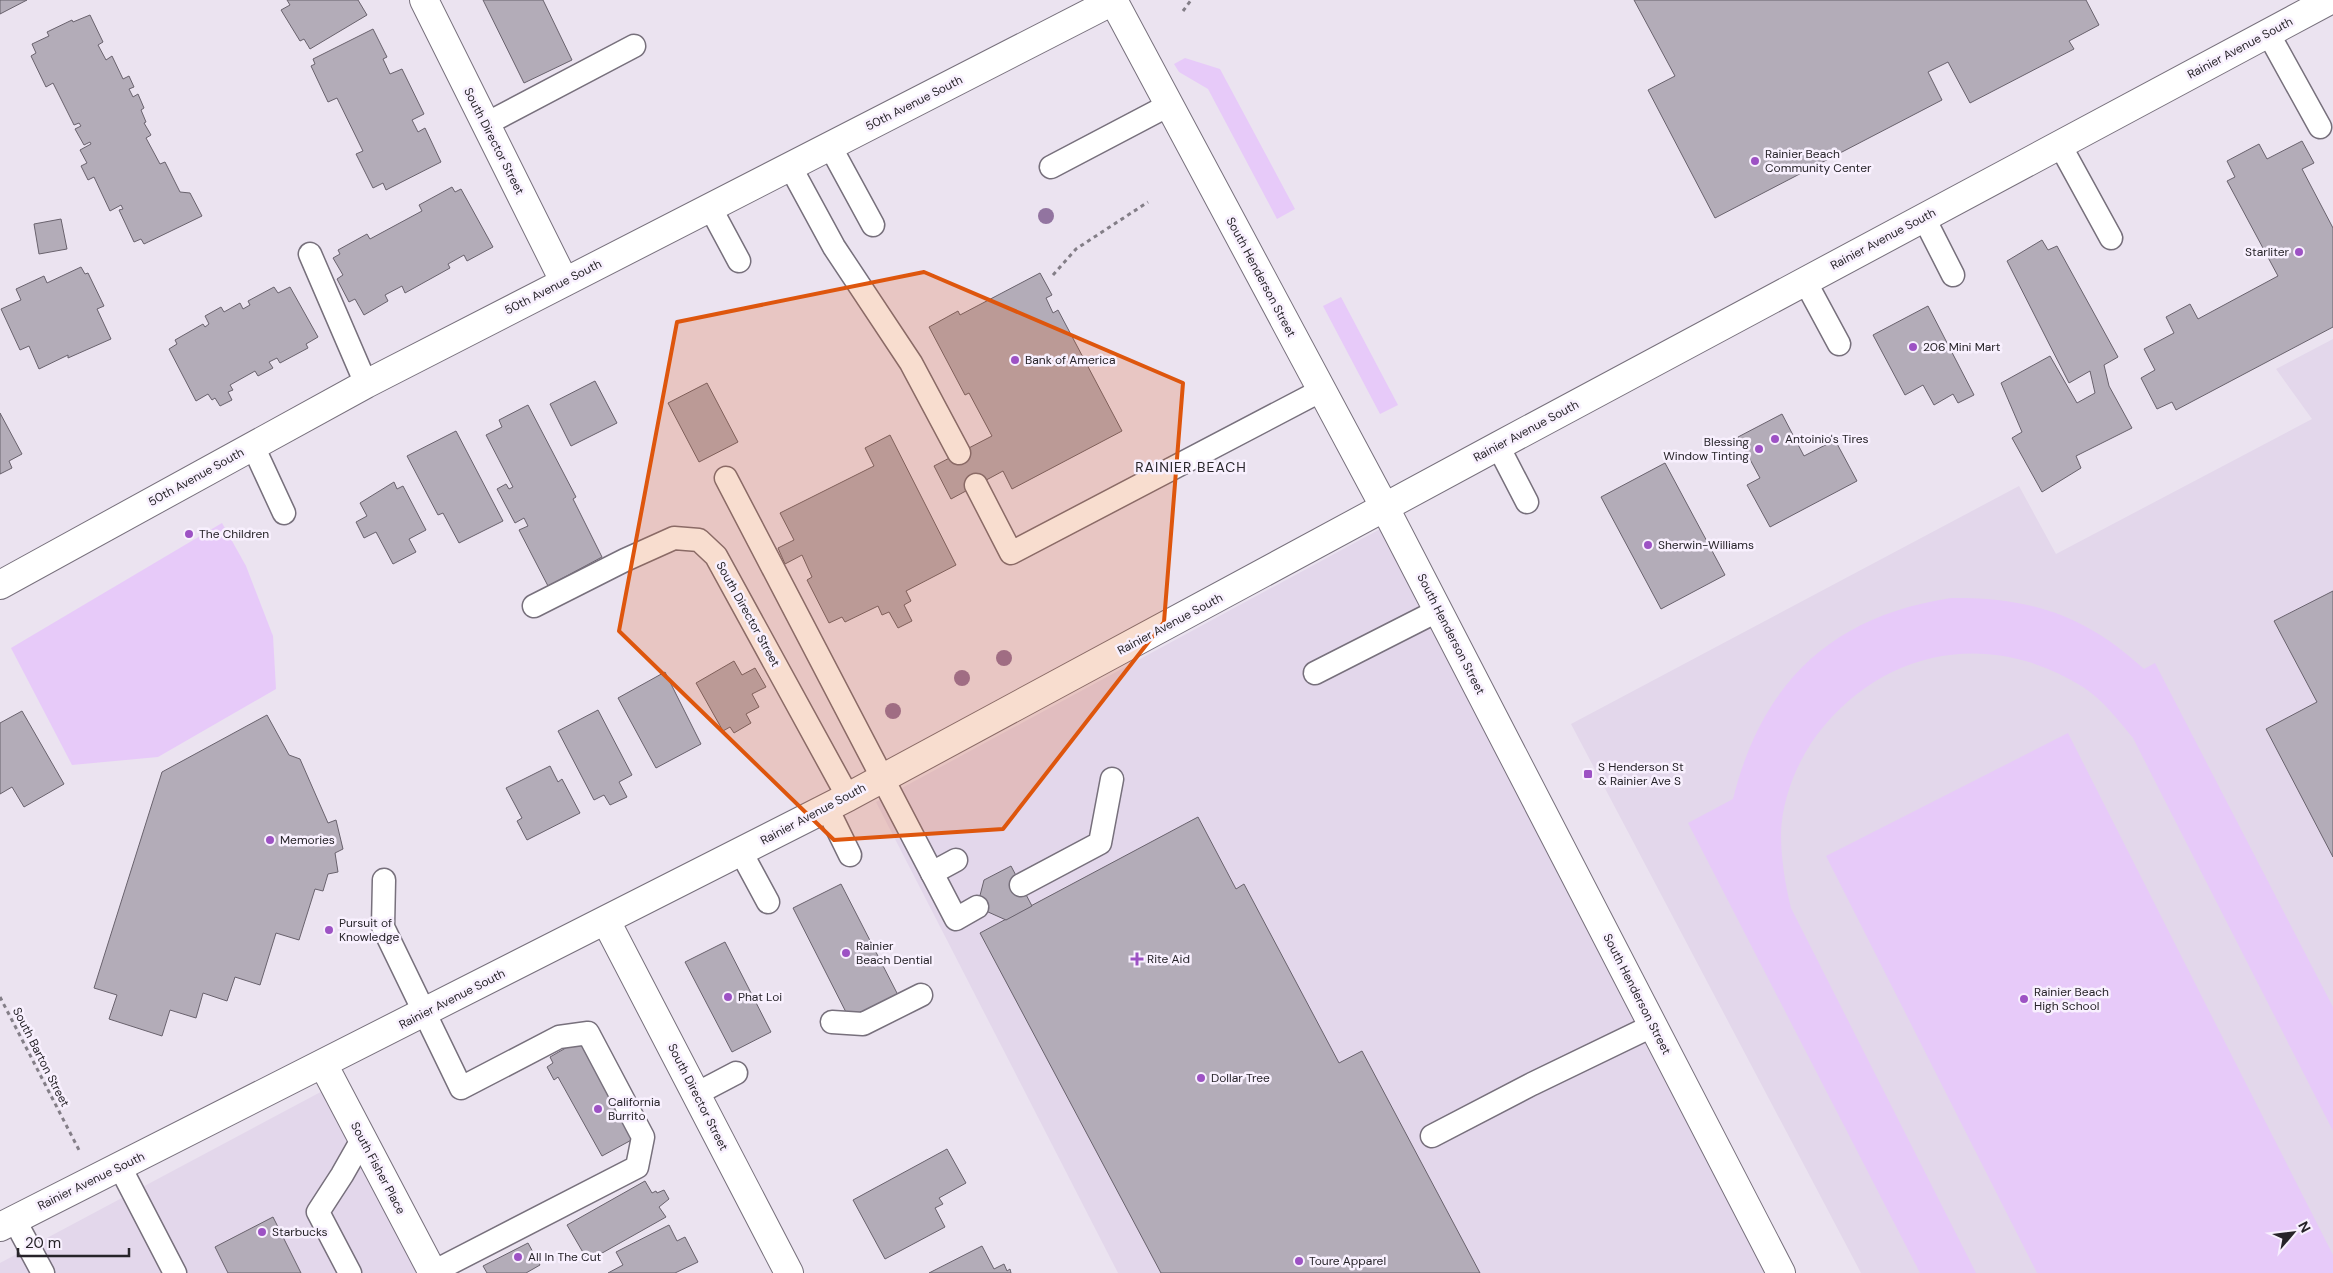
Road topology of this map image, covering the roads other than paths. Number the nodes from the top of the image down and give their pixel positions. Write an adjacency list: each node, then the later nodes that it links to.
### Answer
1 (424, 0): 7 (main road, South Director Street)
2 (1113, 0): 6 (main road, South Henderson Street); 10 (main road, 50th Avenue South)
3 (2330, 0): 4 (main road, Rainier Avenue South)
4 (2268, 33): 8 (lane); 9 (main road, Rainier Avenue South)
5 (634, 46): 7 (lane)
6 (1169, 105): 12 (lane); 24 (main road, South Henderson Street)
7 (486, 124): 20 (main road, South Director Street)
8 (2320, 127)
9 (2060, 144): 14 (main road, Rainier Avenue South); 16 (lane)
10 (830, 146): 11 (main road, 50th Avenue South); 15 (lane)
11 (790, 166): 13 (main road, 50th Avenue South); 27 (lane)
12 (1051, 167)
13 (710, 206): 18 (lane); 20 (main road, 50th Avenue South)
14 (1924, 218): 19 (lane); 21 (main road, Rainier Avenue South)
15 (873, 225)
16 (2111, 238)
17 (310, 254): 23 (lane)
18 (739, 262)
19 (1953, 275)
20 (564, 281): 23 (main road, 50th Avenue South)
21 (1806, 281): 22 (lane); 26 (main road, Rainier Avenue South)
22 (1839, 344)
23 (366, 384): 25 (main road, 50th Avenue South)
24 (1322, 390): 29 (lane); 31 (main road, South Henderson Street)
25 (252, 446): 32 (lane); 33 (main road, 50th Avenue South)
26 (1498, 446): 30 (lane); 31 (main road, Rainier Avenue South)
27 (959, 453)
28 (726, 478): 37 (lane)
29 (976, 485)
30 (1527, 502)
31 (1385, 508): 35 (main road, South Henderson Street); 37 (main road, Rainier Avenue South)
32 (284, 513)
33 (0, 585)
34 (534, 606): 39 (lane, South Director Street)
35 (1439, 610): 36 (lane); 52 (main road, South Henderson Street)
36 (1315, 673)
37 (882, 778): 39 (main road, Rainier Avenue South); 43 (lane)
38 (1112, 779): 45 (lane)
39 (838, 803): 40 (main road, Rainier Avenue South); 41 (lane, South Director Street)
40 (741, 852): 46 (lane); 48 (main road, Rainier Avenue South)
41 (850, 855)
42 (956, 860): 43 (lane)
43 (932, 873): 47 (lane)
44 (384, 880): 50 (lane)
45 (1021, 885)
46 (768, 902)
47 (977, 908)
48 (606, 921): 50 (main road, Rainier Avenue South); 55 (main road, South Director Street)
49 (921, 995): 51 (lane)
50 (425, 1012): 53 (main road, Rainier Avenue South); 63 (lane)
51 (832, 1022)
52 (1654, 1026): 56 (lane); 65 (main road, South Henderson Street)
53 (323, 1064): 57 (main road, South Fisher Place); 58 (main road, Rainier Avenue South)
54 (736, 1073): 55 (lane)
55 (696, 1094): 64 (main road, South Director Street)
56 (1432, 1136)
57 (363, 1138): 62 (lane); 63 (main road, South Fisher Place)
58 (120, 1167): 59 (main road, Rainier Avenue South); 61 (lane)
59 (7, 1223): 60 (lane)
60 (43, 1273)
61 (175, 1273)
62 (350, 1273)
63 (433, 1273)
64 (789, 1273)
65 (1781, 1273)

